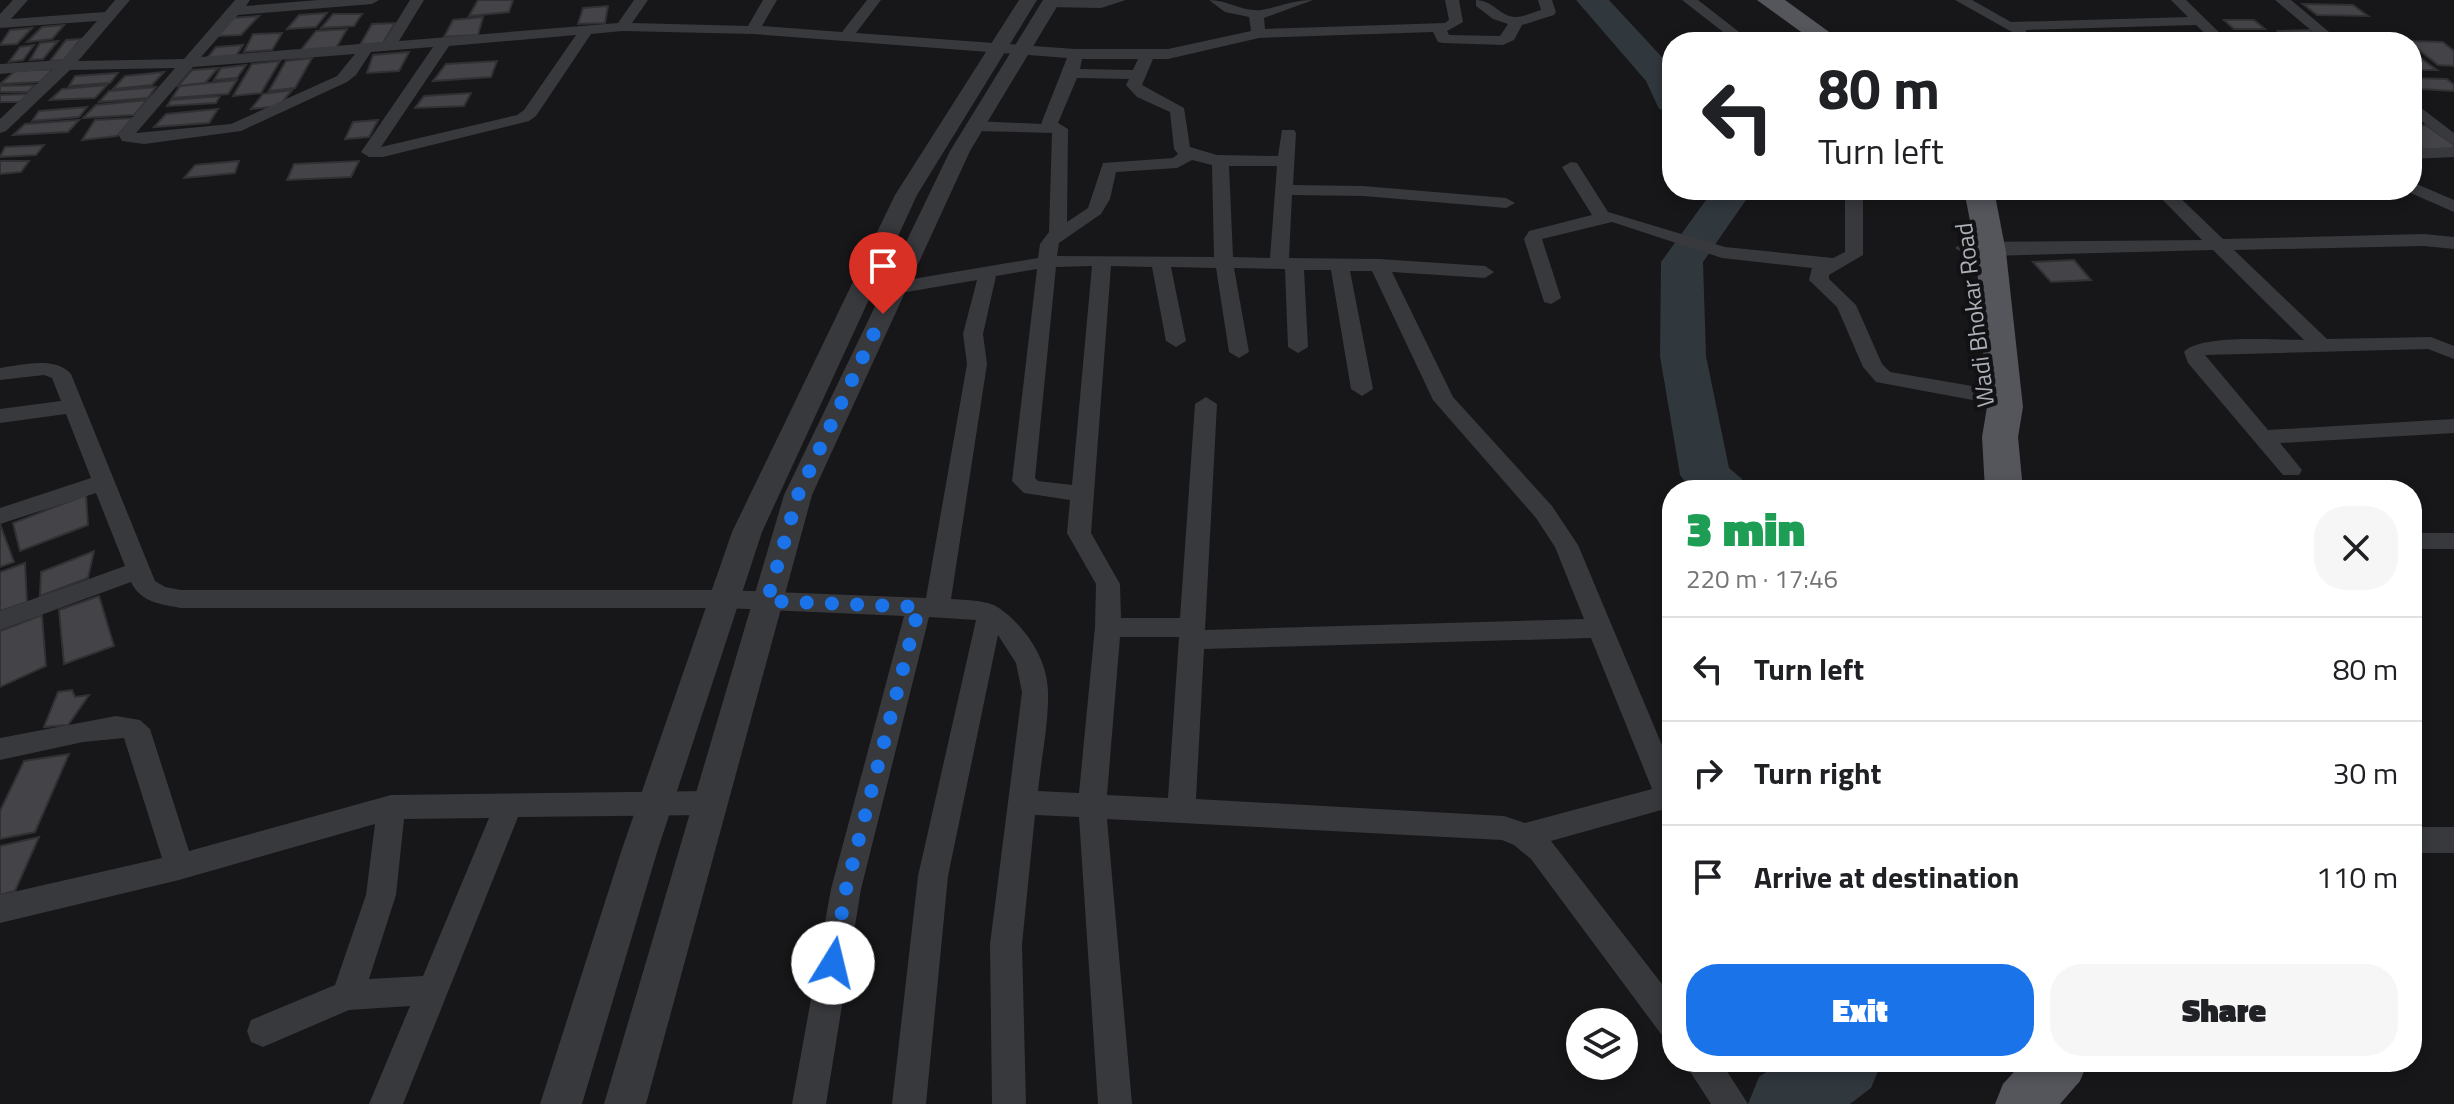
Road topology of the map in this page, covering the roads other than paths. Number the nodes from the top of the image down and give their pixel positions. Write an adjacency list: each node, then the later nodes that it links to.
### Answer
1 (21, 0): 26 (street)
2 (123, 0): 23 (street)
3 (372, 0): 21 (street)
4 (417, 0): 41 (street)
5 (641, 0): 28 (street)
6 (770, 0): 31 (street)
7 (874, 0): 39 (street)
8 (1119, 0): 18 (street)
9 (1216, 0): 22 (street)
10 (1306, 0): 22 (street)
11 (1545, 0): 25 (street)
12 (1689, 0): 32 (street)
13 (1769, 0): 33 (main road)
14 (1791, 0): 34 (main road)
15 (1962, 0): 27 (street)
16 (2178, 0): 24 (street)
17 (2282, 0): 37 (street)
18 (1043, 1): 43 (street)
19 (1486, 1): 20 (street); 25 (street)
20 (1452, 3): 29 (street)
21 (238, 6): 46 (street)
22 (1260, 9): 38 (street)
23 (109, 16): 26 (street); 47 (street)
24 (2200, 21): 27 (street); 36 (street)
25 (1516, 22): 29 (street)
26 (0, 23)
27 (2009, 26): 35 (street)
28 (622, 27): 30 (street); 31 (street)
29 (1439, 27): 38 (street)
30 (588, 28): 40 (street); 40 (street)
31 (753, 30): 39 (street)
32 (1732, 32)
33 (1816, 32)
34 (1838, 32)
35 (2020, 32)
36 (2212, 32)
37 (2322, 32)
38 (1259, 34): 45 (street)
39 (845, 38): 43 (street)
40 (444, 42): 41 (street)
41 (389, 46): 42 (street)
42 (366, 48): 46 (street); 46 (street)
43 (1008, 49): 44 (street); 52 (street); 63 (street)
44 (1075, 54): 45 (street); 49 (street)
45 (1147, 55): 50 (street)
46 (188, 63): 47 (street)
47 (67, 64): 48 (street); 54 (street)
48 (0, 69)
49 (1071, 73): 50 (street); 53 (street)
50 (1137, 75): 59 (street)
51 (2422, 114): 56 (street)
52 (975, 126): 53 (street); 63 (street)
53 (1050, 126): 73 (street)
54 (0, 128)
55 (1288, 133): 61 (street)
56 (2454, 141)
57 (2454, 152): 58 (street)
58 (2422, 154)
59 (1188, 155): 60 (street); 73 (street)
60 (1220, 160): 61 (street); 80 (street)
61 (1286, 161): 64 (street)
62 (1571, 167): 72 (street)
63 (935, 170): 85 (street); 88 (street)
64 (1284, 190): 70 (street); 81 (street)
65 (2422, 192): 71 (street)
66 (1854, 200): 82 (street)
67 (1960, 200): 76 (main road, Wadi Bhokar Road)
68 (1979, 200): 76 (main road, Wadi Bhokar Road)
69 (2172, 200): 75 (street)
70 (1506, 203)
71 (2454, 207)
72 (1602, 217): 82 (street); 89 (street)
73 (1058, 233): 79 (street)
74 (2454, 243): 75 (street)
75 (2219, 245): 76 (street); 93 (street)
76 (1977, 249): 99 (main road, Wadi Bhokar Road); 104 (main road, Wadi Bhokar Road)
77 (1102, 260): 78 (street); 79 (street); 109 (street)
78 (1160, 261): 80 (street); 91 (street)
79 (1046, 262): 86 (street); 109 (street)
80 (1224, 262): 81 (street); 95 (street)
81 (1286, 264): 83 (street); 94 (street)
82 (1836, 264): 99 (street)
83 (1339, 265): 84 (street); 98 (street)
84 (1379, 265): 87 (street); 120 (street)
85 (869, 269): 88 (street); 114 (street)
86 (988, 272): 88 (street); 116 (street)
87 (1485, 272)
88 (899, 279): 115 (street)
89 (1551, 298)
90 (2454, 332): 92 (street)
91 (1176, 341)
92 (2431, 343): 93 (street); 96 (street)
93 (2322, 346): 105 (street)
94 (1298, 347)
95 (1239, 352)
96 (2454, 353)
97 (0, 374): 101 (street)
98 (1362, 389)
99 (1978, 394): 104 (main road, Wadi Bhokar Road)
100 (1206, 404): 121 (street)
101 (74, 406): 102 (street); 108 (street)
102 (0, 416)
103 (2454, 426): 105 (street)
104 (2000, 437): 107 (main road, Wadi Bhokar Road)
105 (2262, 437): 106 (street)
106 (2291, 470)
107 (2003, 480)
108 (104, 482): 110 (street); 113 (street)
109 (1082, 494): 119 (street)
110 (0, 516)
111 (2422, 541): 112 (street)
112 (2454, 541)
113 (139, 570): 114 (street); 118 (street)
114 (724, 599): 115 (street); 126 (street)
115 (767, 601): 116 (street); 127 (street)
116 (928, 607): 117 (street); 146 (street)
117 (990, 614): 125 (street); 147 (street)
118 (0, 621)
119 (1108, 627): 121 (street); 129 (street)
120 (1600, 628): 121 (street); 123 (street)
121 (1192, 634): 131 (street)
122 (0, 749): 135 (street)
123 (1662, 777)
124 (1662, 798): 132 (street)
125 (1023, 802): 129 (street); 148 (street)
126 (655, 803): 127 (street); 128 (street); 144 (street)
127 (710, 803): 145 (street)
128 (509, 805): 130 (street); 137 (street)
129 (1092, 805): 131 (street); 149 (street)
130 (391, 807): 135 (street); 138 (street)
131 (1181, 810): 132 (street)
132 (1524, 836): 139 (street)
133 (2422, 840): 134 (street)
134 (2454, 840)
135 (179, 867): 136 (street)
136 (0, 909)
137 (433, 990): 138 (street); 143 (street)
138 (348, 995): 140 (street)
139 (1662, 1010)
140 (263, 1031)
141 (1708, 1072): 150 (street)
142 (2051, 1072): 151 (main road)
143 (386, 1104)
144 (561, 1104)
145 (625, 1104)
146 (809, 1104)
147 (909, 1104)
148 (1009, 1104)
149 (1115, 1104)
150 (1731, 1104)
151 (2023, 1104)

